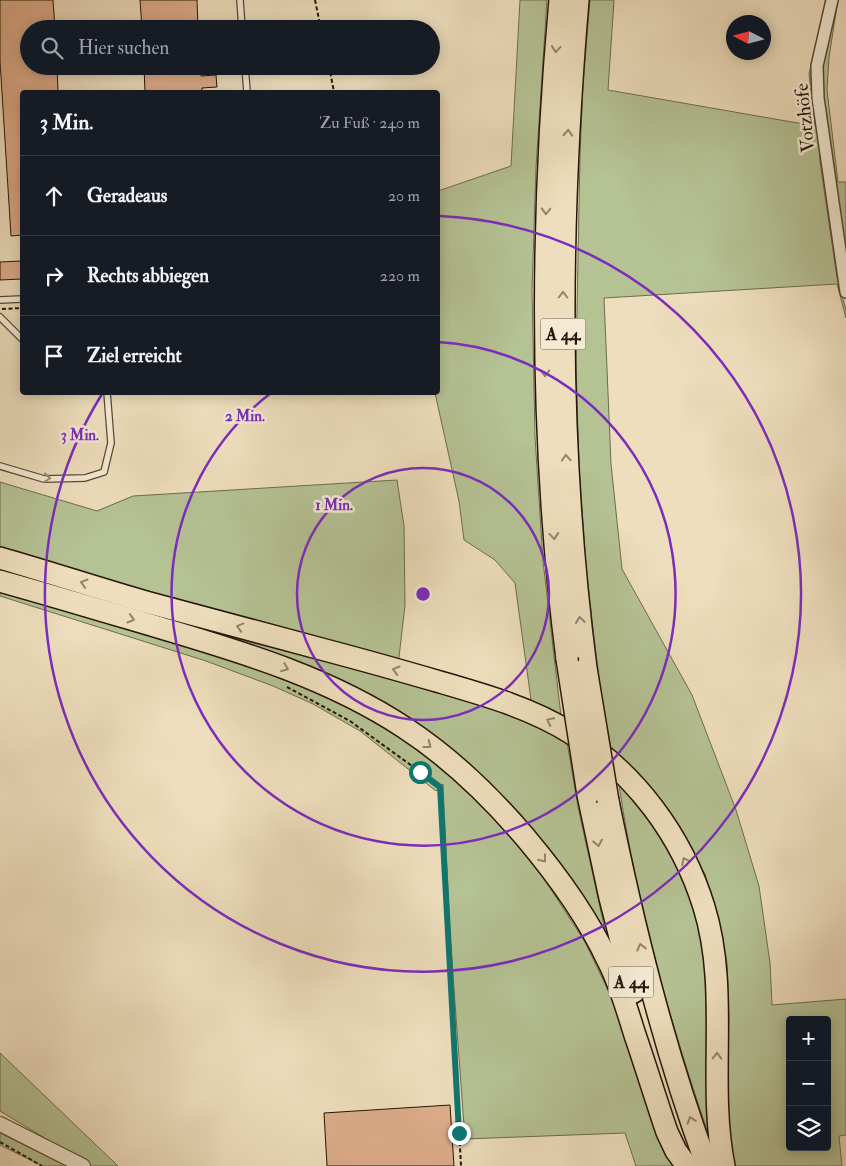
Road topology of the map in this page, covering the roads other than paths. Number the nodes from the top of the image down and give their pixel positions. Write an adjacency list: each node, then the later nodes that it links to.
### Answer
1 (240, 0): 5 (lane)
2 (560, 0): 17 (highway, A 44, one-way to 17, bridge)
3 (578, 0): 17 (highway, A 44, one-way to 3, bridge)
4 (832, 0): 8 (street, Votzhöfe)
5 (241, 20)
6 (245, 75): 7 (lane)
7 (246, 90)
8 (845, 286)
9 (20, 299): 10 (lane)
10 (0, 300)
11 (0, 317): 12 (lane)
12 (20, 337)
13 (107, 395): 14 (lane, one-way to 13)
14 (0, 466)
15 (0, 558): 22 (highway, one-way to 15)
16 (0, 581): 20 (highway, one-way to 20)
17 (598, 798): 20 (highway, A 44, one-way to 20); 21 (highway, A 44, one-way to 17)
18 (0, 1124): 19 (street)
19 (83, 1166)
20 (687, 1166)
21 (707, 1166)
22 (724, 1166)

